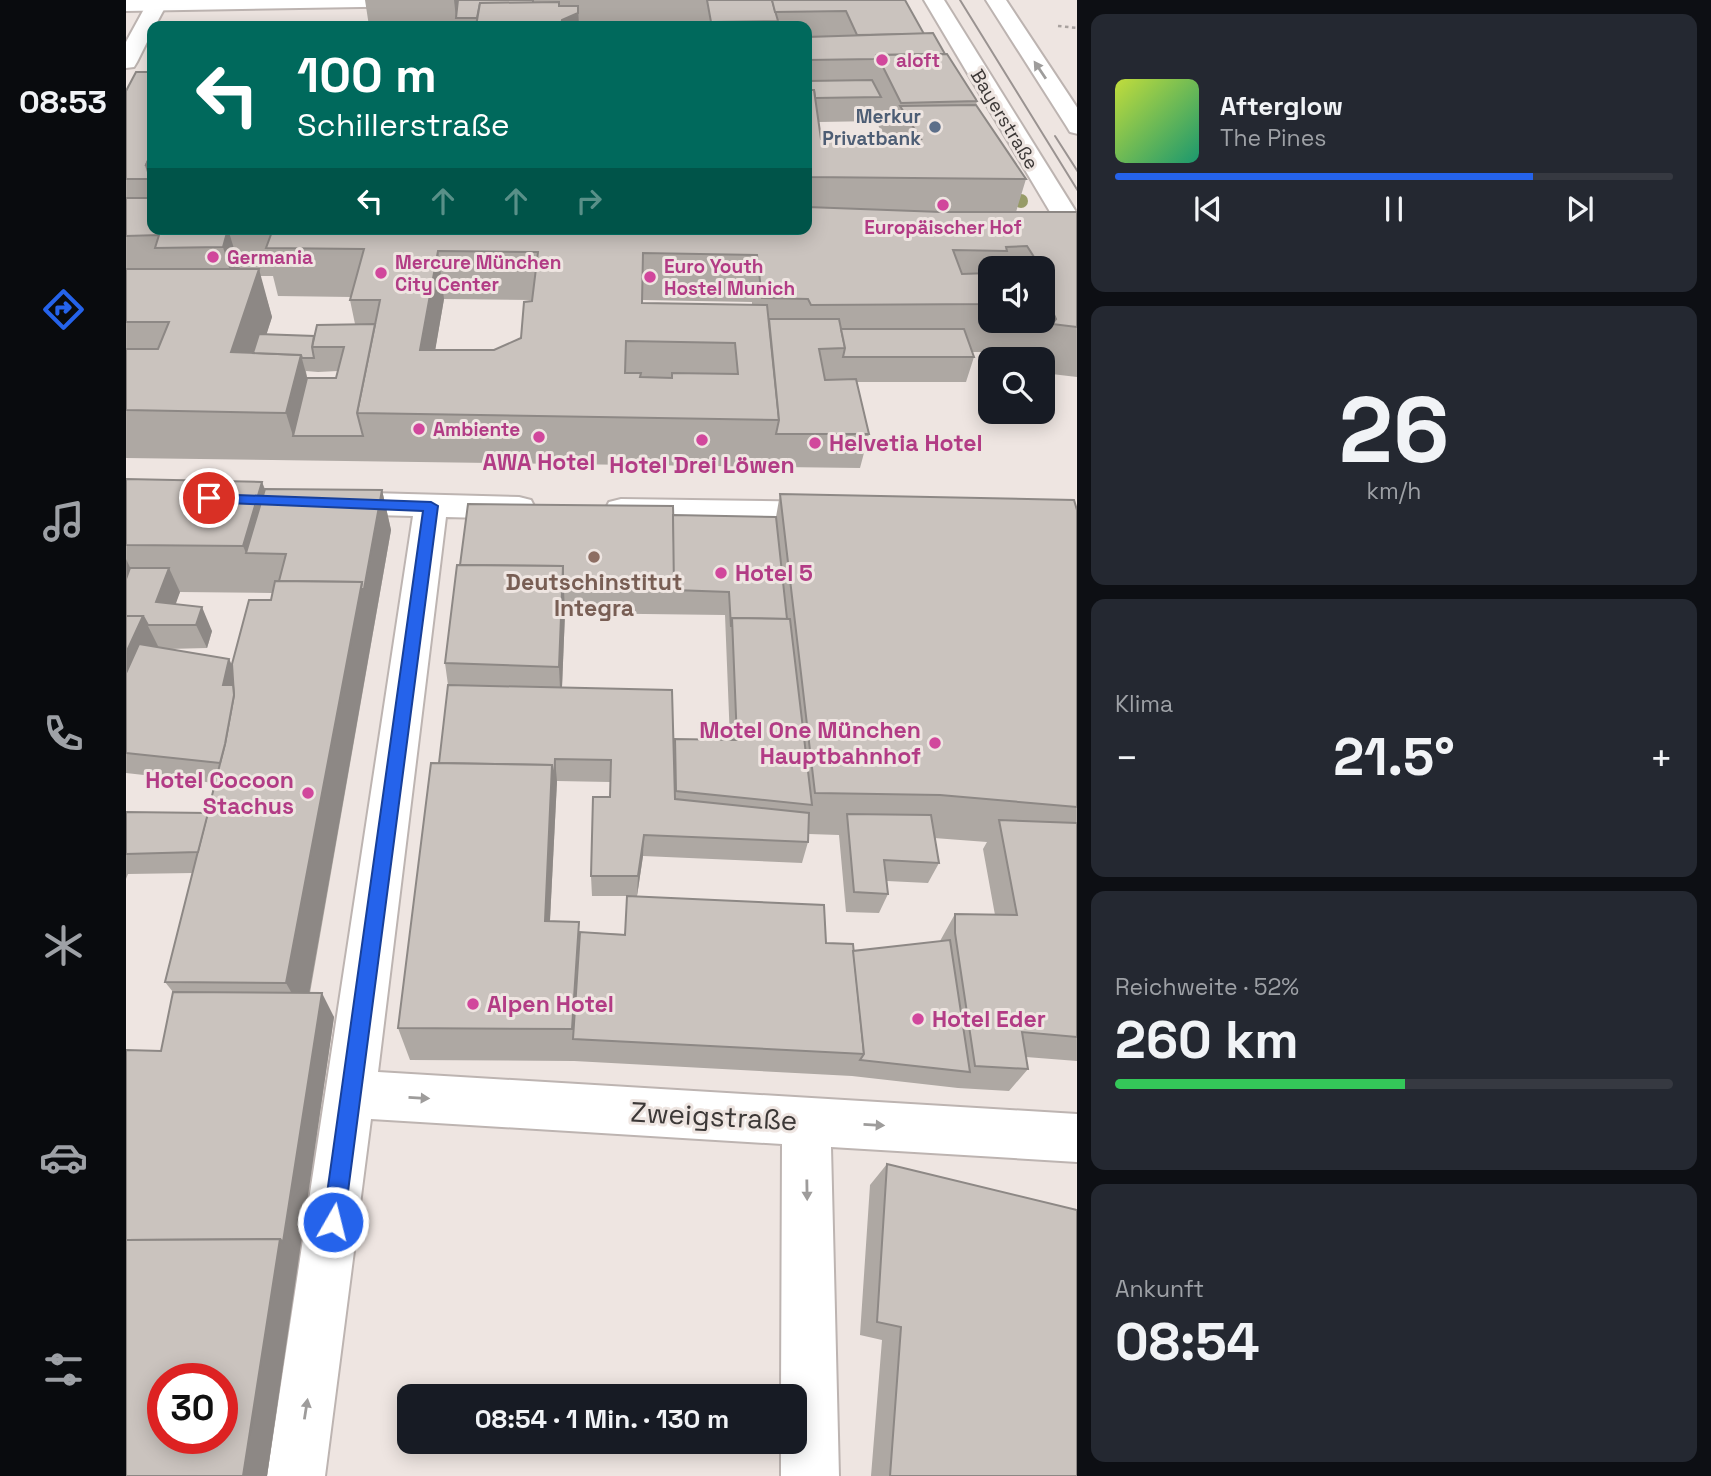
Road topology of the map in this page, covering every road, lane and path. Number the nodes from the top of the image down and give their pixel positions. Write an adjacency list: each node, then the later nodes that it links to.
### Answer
1 (422, 0): 4 (street)
2 (934, 0): 10 (street, Bayerstraße)
3 (996, 0): 9 (street, one-way to 3)
4 (158, 2): 5 (street); 6 (street)
5 (126, 5)
6 (148, 21)
7 (147, 23): 8 (street)
8 (126, 62)
9 (1077, 127)
10 (1071, 243)
11 (306, 502): 12 (street)
12 (431, 506): 13 (street); 16 (street)
13 (555, 508)
14 (596, 509): 15 (street)
15 (857, 514)
16 (351, 1094): 17 (street, Zweigstraße, one-way to 17); 19 (street, one-way to 16)
17 (806, 1121): 18 (street, Zweigstraße, one-way to 18); 20 (street, one-way to 20)
18 (1077, 1138)
19 (296, 1476)
20 (810, 1476)

